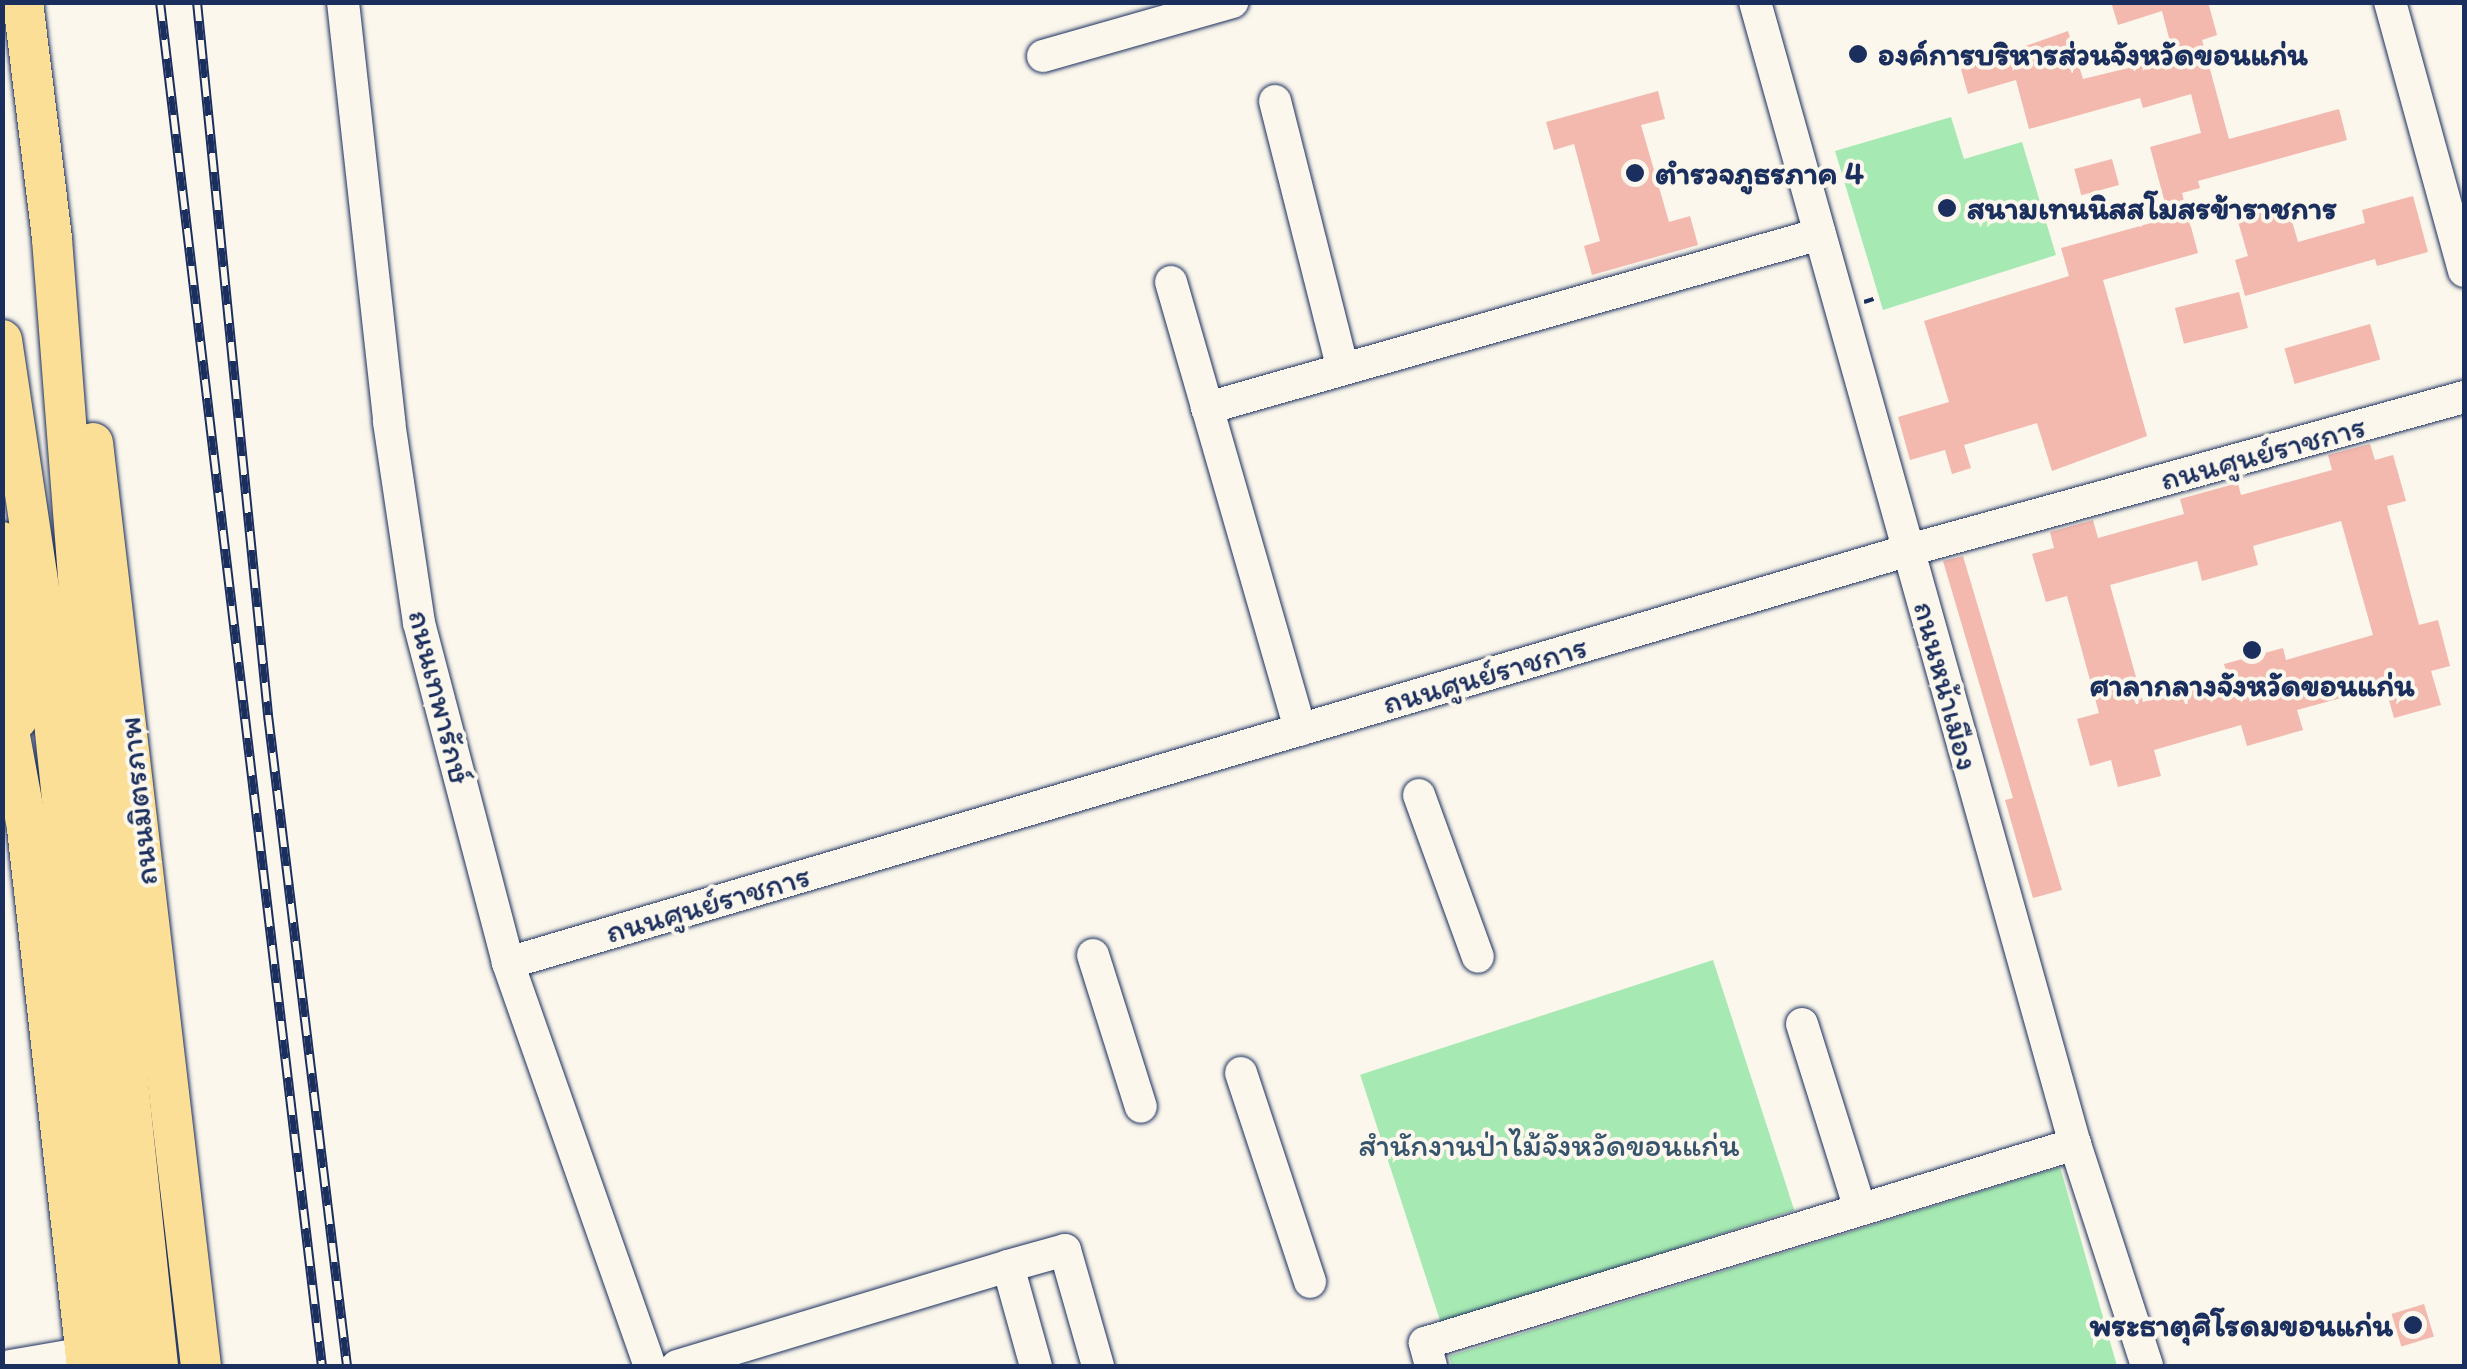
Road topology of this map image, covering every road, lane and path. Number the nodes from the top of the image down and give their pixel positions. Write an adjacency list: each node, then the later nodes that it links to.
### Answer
1 (23, 2): 9 (main road, ถนนมิตรภาพ)
2 (343, 2): 24 (street, ถนนเทพารักษ์)
3 (1232, 2): 6 (street)
4 (1755, 2): 8 (street, ถนนหน้าเมือง)
5 (2390, 2): 10 (street)
6 (1042, 56)
7 (1276, 101): 13 (street)
8 (1820, 234): 13 (street); 17 (street, ถนนหน้าเมือง)
9 (52, 238): 35 (main road, ถนนมิตรภาพ); 36 (main road, ถนนมิตรภาพ)
10 (2464, 271)
11 (1171, 282): 15 (street)
12 (6, 359): 32 (main road)
13 (1343, 368): 15 (street)
14 (2464, 397): 17 (street, ถนนศูนย์ราชการ)
15 (1208, 408): 19 (street)
16 (2, 542): 20 (main road)
17 (1908, 550): 19 (street, ถนนศูนย์ราชการ); 28 (street, ถนนหน้าเมือง)
18 (2, 693): 20 (main road)
19 (1300, 730): 24 (street, ถนนศูนย์ราชการ)
20 (22, 788): 32 (main road)
21 (1419, 795): 23 (street)
22 (1093, 955): 27 (street)
23 (1478, 956)
24 (508, 963): 37 (street, ถนนเทพารักษ์)
25 (1802, 1024): 29 (street)
26 (1241, 1073): 31 (street)
27 (1141, 1108)
28 (2075, 1144): 29 (street); 41 (street, ถนนหน้าเมือง)
29 (1860, 1209): 40 (street)
30 (1008, 1266): 33 (street); 38 (street); 39 (street)
31 (1310, 1282)
32 (98, 1362): 34 (street)
33 (699, 1363)
34 (10, 1366)
35 (158, 1366)
36 (201, 1366)
37 (650, 1366)
38 (1036, 1366)
39 (1098, 1366)
40 (1432, 1366)
41 (2147, 1366)

